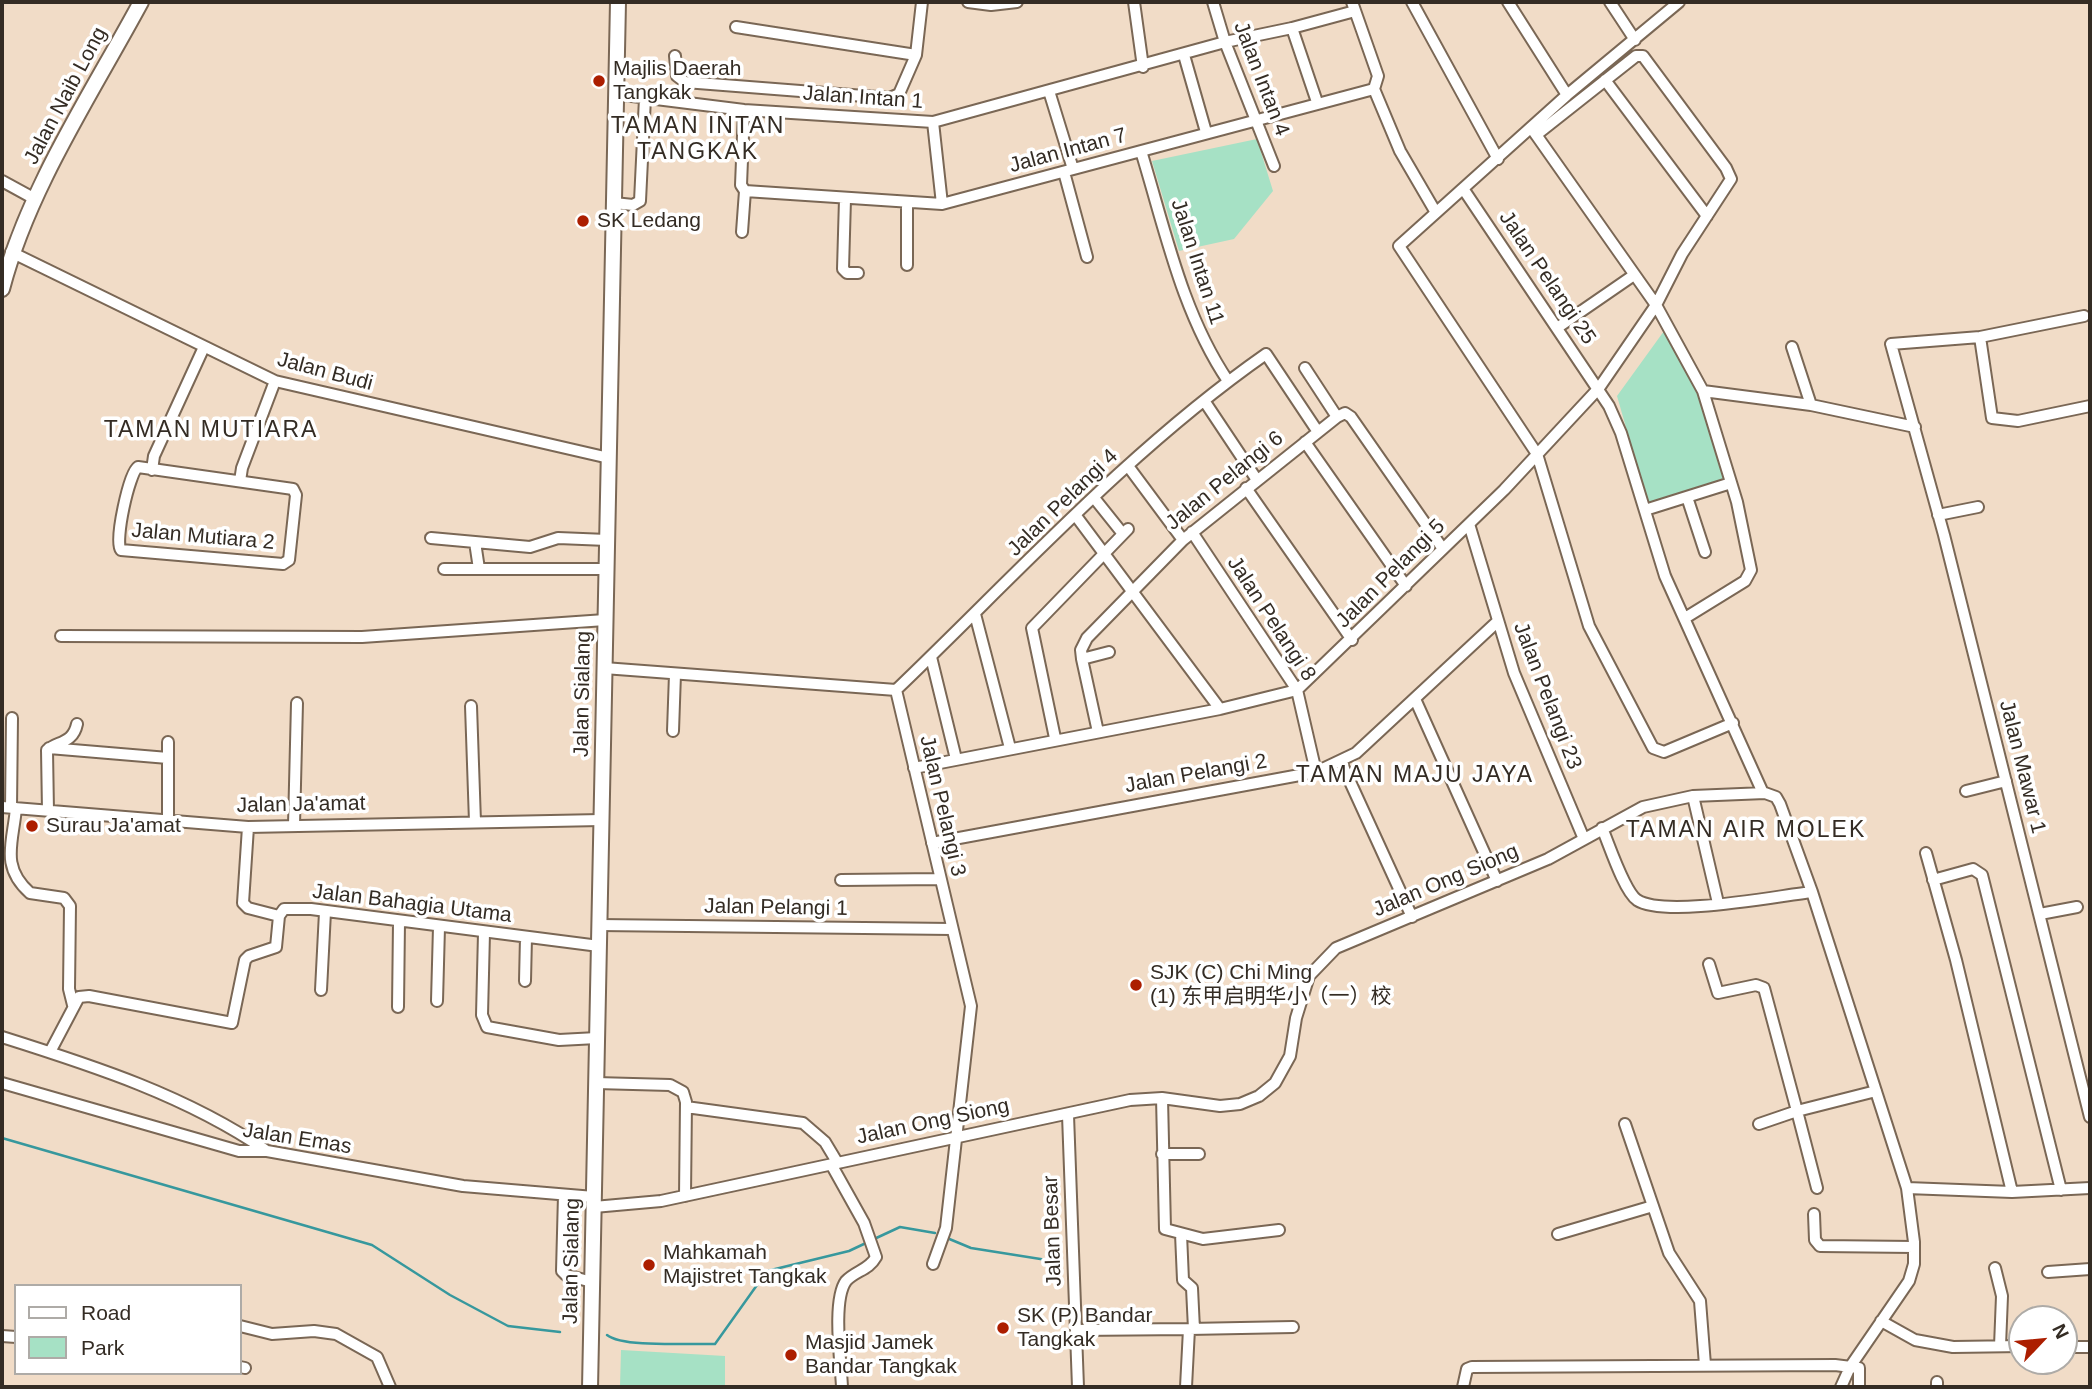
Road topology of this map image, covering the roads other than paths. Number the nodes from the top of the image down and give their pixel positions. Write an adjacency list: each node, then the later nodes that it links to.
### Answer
1 (141, 2): 40 (main road, Jalan Naib Long)
2 (618, 2): 24 (main road, Jalan Sialang)
3 (922, 2): 17 (street)
4 (968, 2): 5 (street)
5 (1017, 2)
6 (1134, 2): 20 (street)
7 (1412, 2): 34 (street)
8 (1508, 2): 25 (street)
9 (1610, 2): 15 (street)
10 (1679, 2): 15 (street)
11 (1217, 3): 16 (street, Jalan Intan 4)
12 (1353, 6): 14 (street, Jalan Intan 1); 22 (street)
13 (736, 27): 17 (street)
14 (1292, 27): 16 (street, Jalan Intan 1); 27 (street)
15 (1635, 40): 25 (street)
16 (1225, 42): 18 (street, Jalan Intan 1); 29 (street, Jalan Intan 4)
17 (916, 55): 19 (street)
18 (1184, 55): 20 (street, Jalan Intan 1); 32 (street)
19 (676, 56)
20 (1143, 66): 23 (street, Jalan Intan 1)
21 (1605, 80): 31 (street); 46 (street); 46 (street, Jalan Pelangi 5)
22 (1374, 89): 27 (street, Jalan Intan 7); 45 (street)
23 (1049, 91): 30 (street, Jalan Intan 1); 36 (street)
24 (616, 94): 26 (street, Jalan Intan 1); 43 (main road, Jalan Sialang)
25 (1567, 95): 31 (street)
26 (645, 98): 28 (street, Jalan Intan 1); 43 (street)
27 (1317, 102): 29 (street, Jalan Intan 7)
28 (744, 110): 30 (street, Jalan Intan 1); 39 (street)
29 (1255, 119): 32 (street, Jalan Intan 7); 35 (street, Jalan Intan 4)
30 (933, 122): 44 (street)
31 (1534, 131): 34 (street); 52 (street)
32 (1206, 132): 33 (street, Jalan Intan 7)
33 (1141, 151): 36 (street, Jalan Intan 7); 62 (street, Jalan Intan 11)
34 (1498, 159): 38 (street)
35 (1274, 166)
36 (1068, 170): 44 (street, Jalan Intan 7); 49 (street)
37 (2, 181): 40 (street)
38 (1464, 190): 45 (street); 56 (street, Jalan Pelangi 25)
39 (746, 192): 41 (street, Jalan Intan 7); 47 (street)
40 (35, 199): 48 (main road, Jalan Naib Long)
41 (845, 199): 42 (street, Jalan Intan 7); 51 (street)
42 (907, 202): 44 (street, Jalan Intan 7); 50 (street)
43 (614, 203): 73 (main road, Jalan Sialang)
44 (942, 204)
45 (1435, 211): 72 (street)
46 (1707, 216): 54 (street, Jalan Pelangi 5)
47 (741, 232)
48 (8, 254): 53 (main road, Jalan Naib Long); 58 (street, Jalan Budi)
49 (1087, 257)
50 (907, 265)
51 (858, 273)
52 (1634, 275): 54 (street); 56 (street)
53 (2, 289)
54 (1656, 305): 63 (street, Jalan Pelangi 5); 64 (street)
55 (2084, 316): 57 (street)
56 (1557, 328): 63 (street, Jalan Pelangi 25)
57 (1980, 337): 67 (street); 69 (street, Jalan Mawar 1)
58 (204, 347): 61 (street, Jalan Budi); 75 (street)
59 (1792, 347): 66 (street)
60 (1305, 368): 68 (street)
61 (275, 381): 73 (street, Jalan Budi); 77 (street)
62 (1228, 381): 65 (street, Jalan Pelangi 4); 70 (street, Jalan Pelangi 4)
63 (1599, 388): 72 (street, Jalan Pelangi 5); 83 (street, Jalan Pelangi 25)
64 (1703, 391): 66 (street); 78 (street)
65 (1205, 402): 74 (street, Jalan Pelangi 4); 76 (street)
66 (1811, 405): 69 (street)
67 (2090, 406)
68 (1337, 417): 70 (street, Jalan Pelangi 6); 92 (street)
69 (1915, 427): 84 (street, Jalan Mawar 1)
70 (1318, 432): 71 (street, Jalan Pelangi 6)
71 (1305, 442): 76 (street, Jalan Pelangi 6); 98 (street)
72 (1537, 454): 86 (street, Jalan Pelangi 5); 118 (street)
73 (609, 458): 89 (main road, Jalan Sialang)
74 (1128, 466): 81 (street, Jalan Pelangi 4); 90 (street)
75 (152, 470): 77 (street); 77 (street, Jalan Mutiara 2)
76 (1257, 480): 79 (street, Jalan Pelangi 6)
77 (240, 481)
78 (1731, 483): 80 (street); 101 (street)
79 (1246, 488): 87 (street, Jalan Pelangi 6); 105 (street)
80 (1687, 497): 83 (street); 93 (street)
81 (1095, 499): 85 (street, Jalan Pelangi 4); 94 (street)
82 (1978, 507): 84 (street)
83 (1645, 510): 101 (street, Jalan Pelangi 25)
84 (1938, 515): 131 (street, Jalan Mawar 1)
85 (1076, 516): 94 (street); 100 (street, Jalan Pelangi 4)
86 (1469, 524): 92 (street, Jalan Pelangi 5); 103 (street, Jalan Pelangi 23)
87 (1192, 532): 90 (street, Jalan Pelangi 6); 111 (street, Jalan Pelangi 8)
88 (431, 538): 91 (street)
89 (607, 540): 91 (street); 97 (main road, Jalan Sialang)
90 (1183, 540): 99 (street, Jalan Pelangi 6)
91 (475, 542): 96 (street)
92 (1443, 549): 98 (street, Jalan Pelangi 5)
93 (1705, 552)
94 (1104, 553): 99 (street); 122 (street)
95 (444, 569): 96 (street)
96 (479, 569): 97 (street)
97 (606, 569): 102 (main road, Jalan Sialang)
98 (1406, 586): 105 (street, Jalan Pelangi 5)
99 (1132, 589): 108 (street, Jalan Pelangi 6); 116 (street)
100 (975, 614): 107 (street, Jalan Pelangi 4); 125 (street)
101 (1685, 618): 118 (street, Jalan Pelangi 25)
102 (605, 620): 104 (street); 109 (main road, Jalan Sialang)
103 (1498, 621): 113 (street, Jalan Pelangi 2); 143 (street, Jalan Pelangi 23)
104 (61, 636)
105 (1352, 640): 111 (street, Jalan Pelangi 5)
106 (1109, 652): 108 (street)
107 (931, 657): 112 (street, Jalan Pelangi 4); 127 (street)
108 (1082, 659): 121 (street)
109 (604, 668): 110 (street); 137 (main road, Jalan Sialang)
110 (675, 674): 112 (street); 120 (street)
111 (1297, 690): 116 (street, Jalan Pelangi 5); 130 (street, Jalan Pelangi 8)
112 (896, 691): 129 (street, Jalan Pelangi 3)
113 (1415, 699): 128 (street, Jalan Pelangi 2); 149 (street)
114 (298, 703): 140 (street)
115 (471, 706): 139 (street)
116 (1220, 709): 121 (street, Jalan Pelangi 5)
117 (12, 718): 135 (street)
118 (1733, 723): 133 (street, Jalan Pelangi 25)
119 (77, 724): 124 (street)
120 (673, 731)
121 (1098, 732): 122 (street, Jalan Pelangi 5)
122 (1055, 738): 125 (street, Jalan Pelangi 5)
123 (168, 742): 126 (street)
124 (49, 748): 126 (street); 136 (street)
125 (1010, 748): 127 (street, Jalan Pelangi 5)
126 (168, 758): 138 (street)
127 (956, 759): 129 (street, Jalan Pelangi 5)
128 (1341, 762): 130 (street, Jalan Pelangi 2); 156 (street)
129 (914, 768): 144 (street, Jalan Pelangi 3)
130 (1316, 772): 144 (street, Jalan Pelangi 2)
131 (2006, 781): 132 (street); 154 (street, Jalan Mawar 1)
132 (1966, 790)
133 (1763, 793): 134 (street, Jalan Ong Siong); 150 (street)
134 (1693, 796): 142 (street, Jalan Ong Siong); 151 (street)
135 (10, 808): 136 (street, Jalan Ja'amat); 168 (street)
136 (48, 811): 138 (street, Jalan Ja'amat)
137 (601, 820): 139 (street, Jalan Ja'amat); 158 (main road, Jalan Sialang)
138 (168, 821): 141 (street, Jalan Ja'amat)
139 (475, 822): 140 (street, Jalan Ja'amat)
140 (294, 825): 141 (street, Jalan Ja'amat)
141 (248, 827): 155 (street)
142 (1602, 828): 143 (street, Jalan Ong Siong); 151 (street)
143 (1584, 839): 149 (street, Jalan Ong Siong)
144 (932, 843): 146 (street, Jalan Pelangi 3)
145 (1926, 853): 148 (street)
146 (940, 879): 147 (street); 160 (street, Jalan Pelangi 3)
147 (841, 880)
148 (1934, 880): 191 (street); 192 (street)
149 (1497, 881): 156 (street, Jalan Ong Siong)
150 (1812, 892): 151 (street); 175 (street)
151 (1718, 903)
152 (2077, 907): 154 (street)
153 (325, 912): 155 (street, Jalan Bahagia Utama); 157 (street, Jalan Bahagia Utama); 166 (street)
154 (2040, 914): 180 (street, Jalan Mawar 1)
155 (279, 916): 168 (street)
156 (1412, 917): 176 (street, Jalan Ong Siong)
157 (399, 922): 159 (street, Jalan Bahagia Utama); 169 (street)
158 (599, 925): 160 (street, Jalan Pelangi 1); 163 (main road, Jalan Sialang)
159 (439, 927): 161 (street, Jalan Bahagia Utama); 167 (street)
160 (952, 929): 183 (street, Jalan Pelangi 3)
161 (484, 933): 162 (street, Jalan Bahagia Utama); 171 (street)
162 (526, 937): 163 (street, Jalan Bahagia Utama); 165 (street)
163 (599, 946): 171 (main road, Jalan Sialang)
164 (1709, 964): 178 (street)
165 (525, 981)
166 (321, 990)
167 (437, 1001)
168 (74, 1004): 172 (street)
169 (398, 1007)
170 (2, 1037): 172 (street)
171 (597, 1038): 174 (main road, Jalan Sialang)
172 (50, 1052): 184 (street)
173 (2, 1083): 184 (street, Jalan Emas)
174 (596, 1083): 177 (street); 195 (main road, Jalan Sialang)
175 (1876, 1091): 178 (street); 189 (street)
176 (1162, 1098): 179 (street, Jalan Ong Siong); 185 (street)
177 (686, 1107): 187 (street); 194 (street)
178 (1797, 1111): 182 (street); 188 (street)
179 (1068, 1115): 183 (street, Jalan Ong Siong); 211 (street, Jalan Besar)
180 (2090, 1117)
181 (1625, 1124): 196 (street)
182 (1759, 1124)
183 (958, 1135): 187 (street, Jalan Ong Siong); 202 (street, Jalan Pelangi 3)
184 (267, 1151): 193 (street, Jalan Emas)
185 (1162, 1154): 186 (street); 199 (street)
186 (1199, 1154)
187 (834, 1163): 194 (street, Jalan Ong Siong); 218 (street)
188 (1818, 1188)
189 (1907, 1188): 192 (street); 201 (street)
190 (2090, 1188): 191 (street)
191 (2061, 1190): 192 (street)
192 (2012, 1192)
193 (564, 1195): 195 (street, Jalan Emas); 206 (street)
194 (685, 1196): 195 (street, Jalan Ong Siong)
195 (594, 1202): 206 (main road, Jalan Sialang)
196 (1653, 1206): 200 (street); 214 (street)
197 (1814, 1214): 201 (street)
198 (1279, 1230): 199 (street)
199 (1181, 1234): 210 (street)
200 (1558, 1234)
201 (1914, 1247): 207 (street)
202 (933, 1264)
203 (1995, 1268): 212 (street)
204 (2090, 1269): 205 (street)
205 (2048, 1272)
206 (592, 1282): 217 (main road, Jalan Sialang)
207 (1881, 1321): 212 (street); 215 (street)
208 (242, 1326): 216 (street)
209 (1293, 1327): 210 (street)
210 (1192, 1329): 211 (street); 220 (street)
211 (1076, 1330): 219 (street, Jalan Besar)
212 (2000, 1346): 213 (street)
213 (2008, 1346)
214 (1705, 1365): 215 (street); 221 (street)
215 (1850, 1367): 222 (street); 223 (street)
216 (390, 1387)
217 (590, 1387)
218 (842, 1387)
219 (1078, 1387)
220 (1186, 1387)
221 (1463, 1387)
222 (1841, 1387)
223 (1859, 1387)

